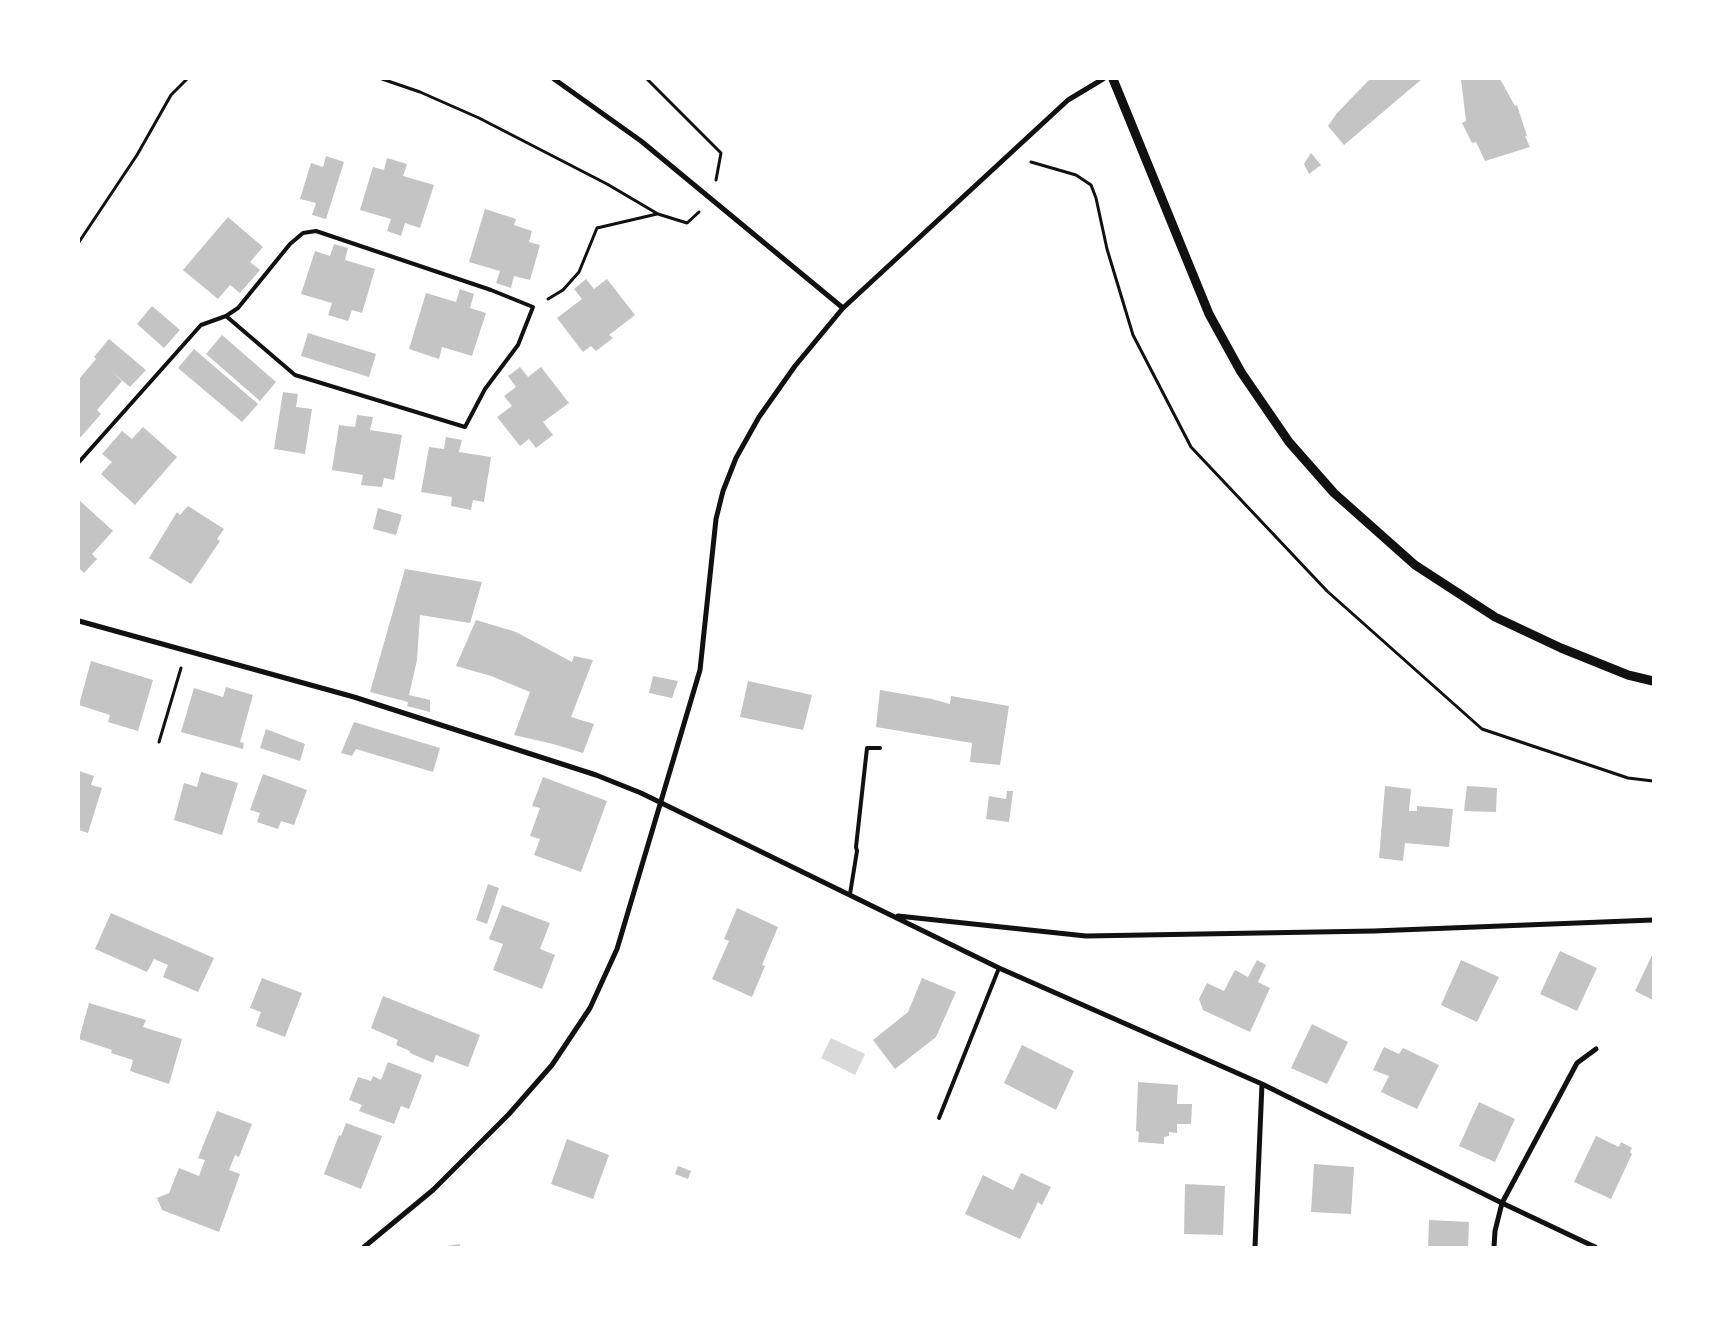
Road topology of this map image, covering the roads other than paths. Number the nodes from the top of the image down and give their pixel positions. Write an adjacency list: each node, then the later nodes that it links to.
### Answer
1 (554, 79): 4 (street)
2 (1103, 79): 4 (street)
3 (1113, 79): 8 (street)
4 (843, 308): 10 (street)
5 (226, 316): 5 (lane); 6 (lane)
6 (79, 462)
7 (79, 621): 10 (street)
8 (1653, 681)
9 (880, 748): 11 (lane)
10 (662, 803): 11 (street); 19 (street)
11 (850, 894): 12 (street)
12 (893, 915): 13 (street); 14 (street)
13 (1653, 920)
14 (999, 968): 16 (street); 17 (lane)
15 (1596, 1049): 18 (street)
16 (1262, 1084): 18 (street); 20 (street)
17 (939, 1118)
18 (1502, 1204): 21 (street); 22 (street)
19 (364, 1247)
20 (1255, 1247)
21 (1494, 1247)
22 (1596, 1247)

